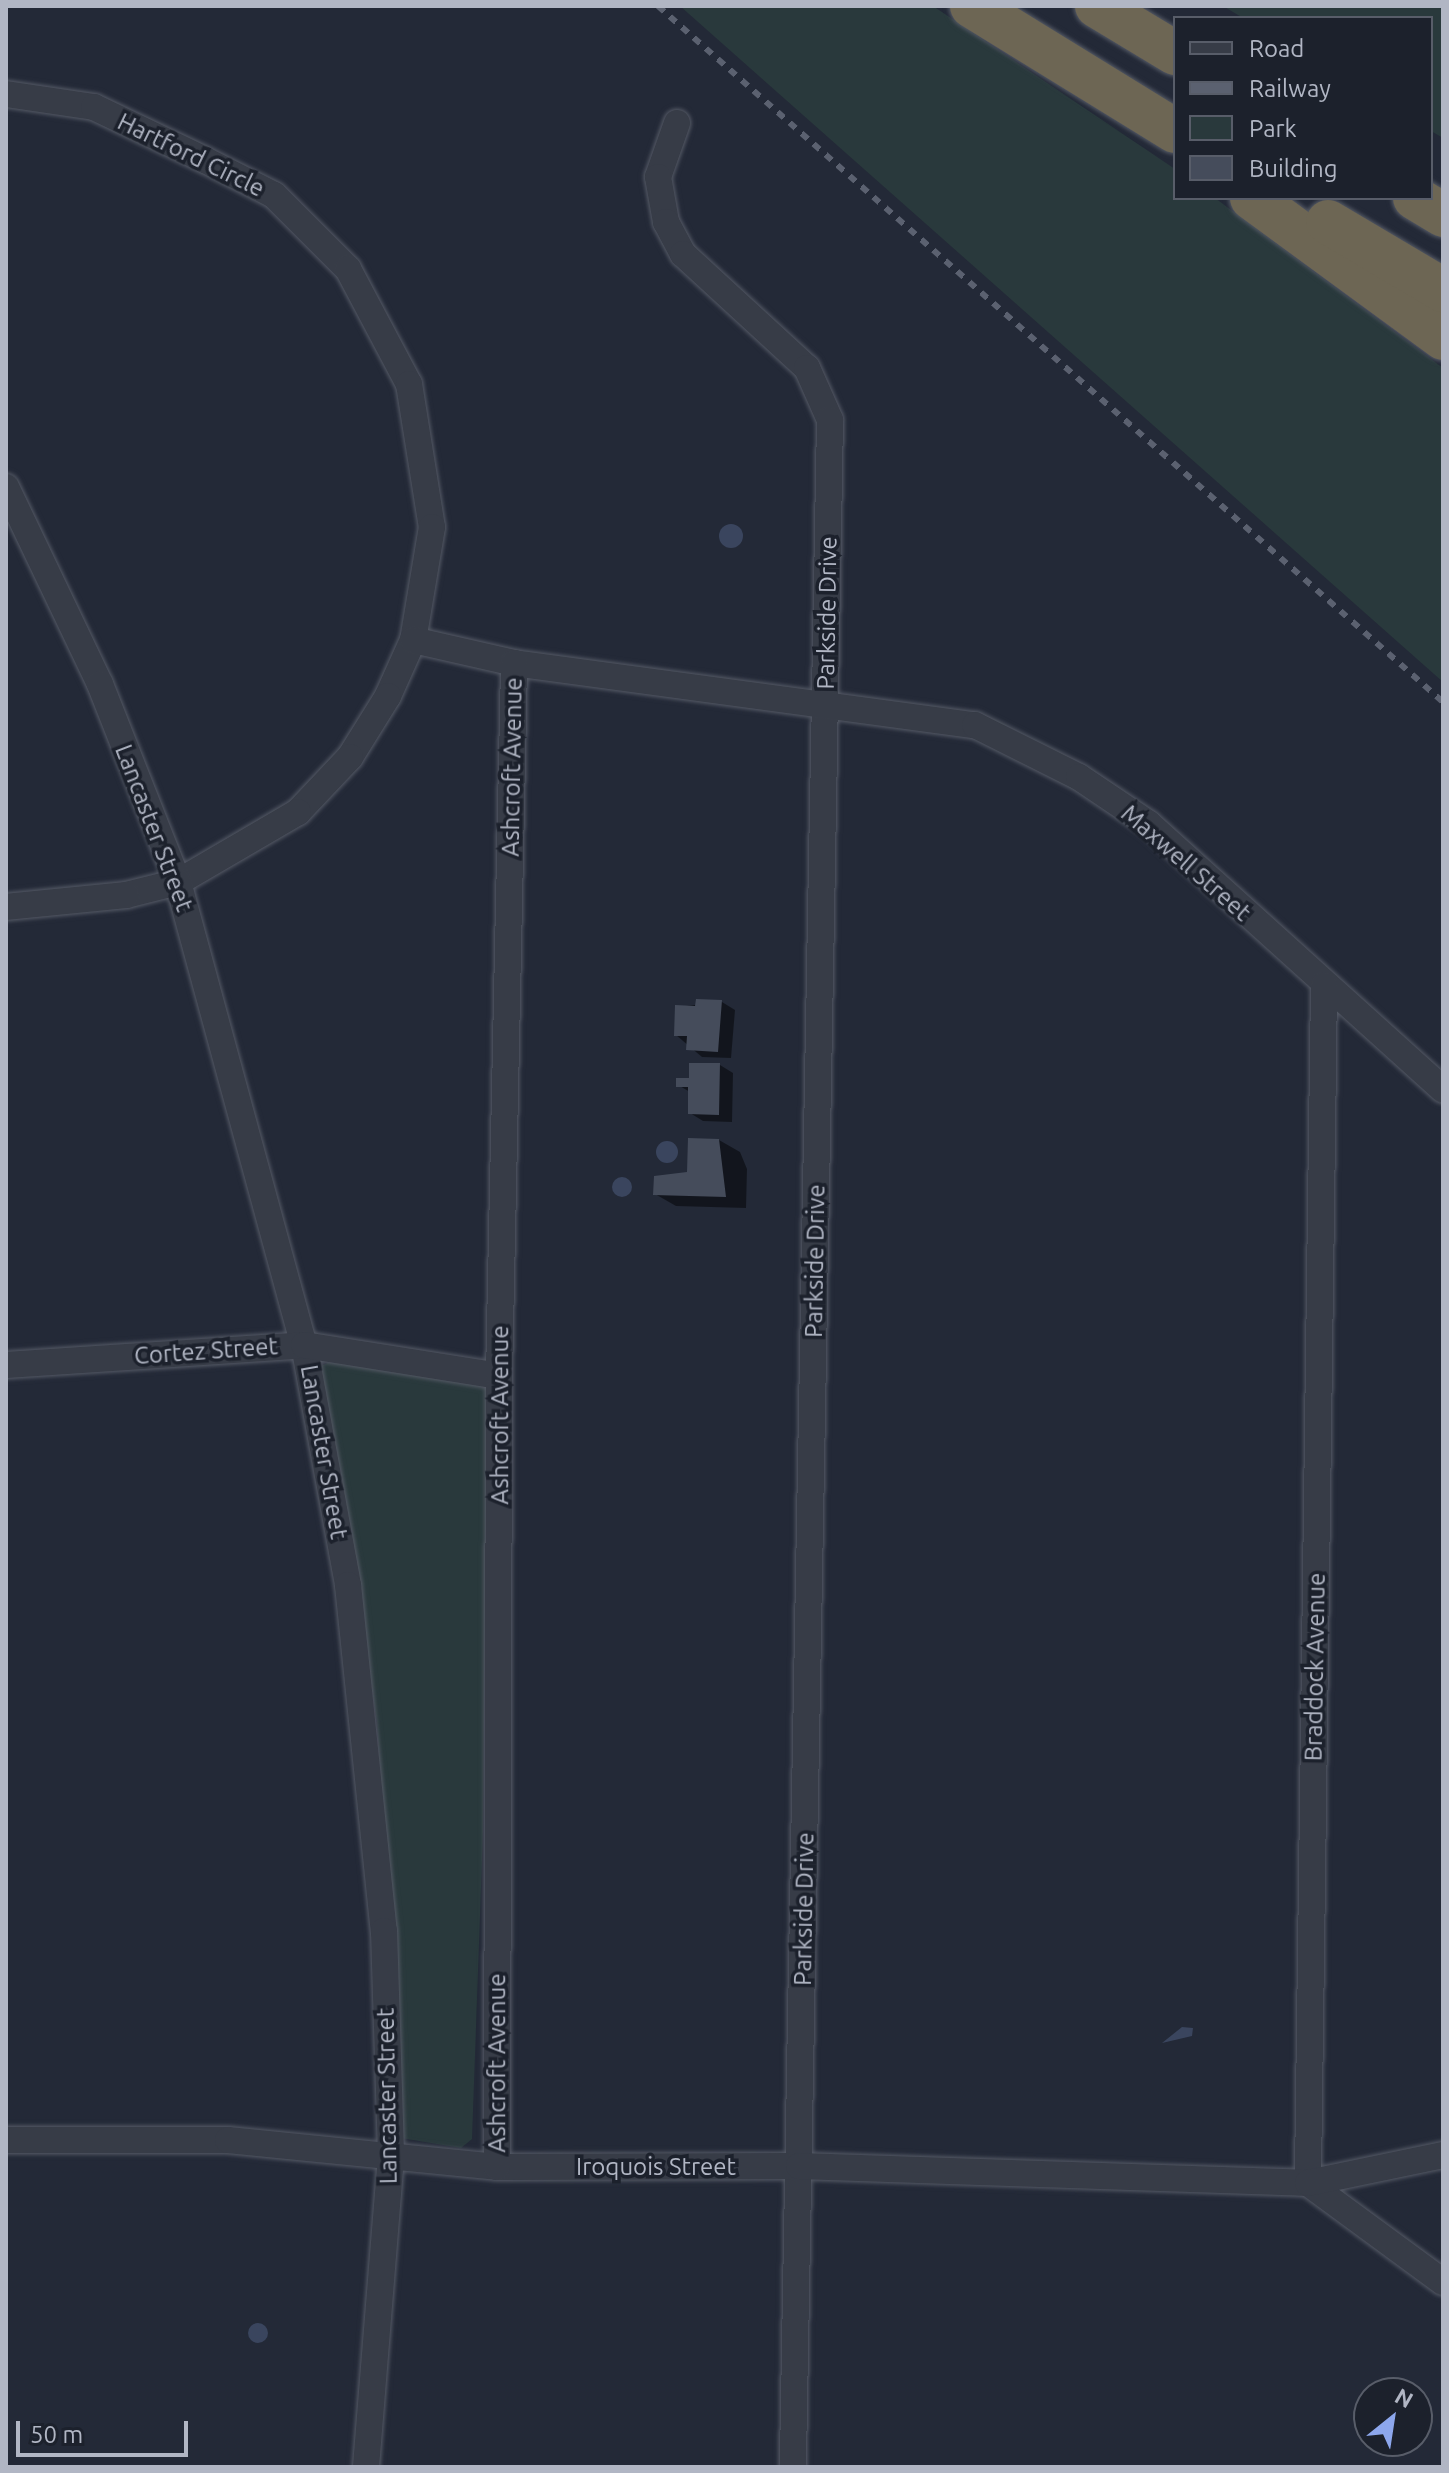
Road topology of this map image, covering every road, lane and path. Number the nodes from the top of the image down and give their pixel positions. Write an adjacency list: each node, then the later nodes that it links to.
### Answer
1 (972, 6): 6 (highway)
2 (1097, 6): 5 (highway)
3 (1105, 6): 4 (highway)
4 (1173, 40)
5 (1173, 52)
6 (1092, 81): 9 (highway); 10 (highway)
7 (6, 94): 18 (street, Hartford Circle)
8 (677, 123): 20 (street, Parkside Drive)
9 (1173, 130)
10 (1173, 141)
11 (1255, 200): 16 (highway)
12 (1291, 200): 15 (highway)
13 (1418, 200): 14 (highway)
14 (1443, 215)
15 (1443, 290)
16 (1443, 338)
17 (6, 487): 21 (street, Lancaster Street)
18 (413, 640): 19 (street, Maxwell Street); 21 (street, Hartford Circle)
19 (514, 663): 20 (street, Maxwell Street); 27 (street, Ashcroft Avenue)
20 (825, 704): 23 (street, Maxwell Street); 31 (street, Parkside Drive)
21 (178, 882): 22 (street, Hartford Circle); 25 (street, Lancaster Street)
22 (6, 907)
23 (1324, 985): 24 (street, Maxwell Street); 33 (street, Braddock Avenue)
24 (1443, 1090)
25 (304, 1345): 26 (street, Cortez Street); 27 (street, Cortez Street); 30 (street, Lancaster Street)
26 (6, 1365)
27 (499, 1376): 32 (street, Ashcroft Avenue)
28 (6, 2140): 30 (street, Iroquois Street)
29 (1443, 2155): 33 (street, Iroquois Street)
30 (391, 2156): 32 (street, Iroquois Street); 35 (street, Lancaster Street)
31 (799, 2166): 32 (street, Iroquois Street); 33 (street, Iroquois Street); 36 (street, Parkside Drive)
32 (497, 2167)
33 (1308, 2183): 34 (street)
34 (1443, 2282)
35 (366, 2467)
36 (793, 2467)

